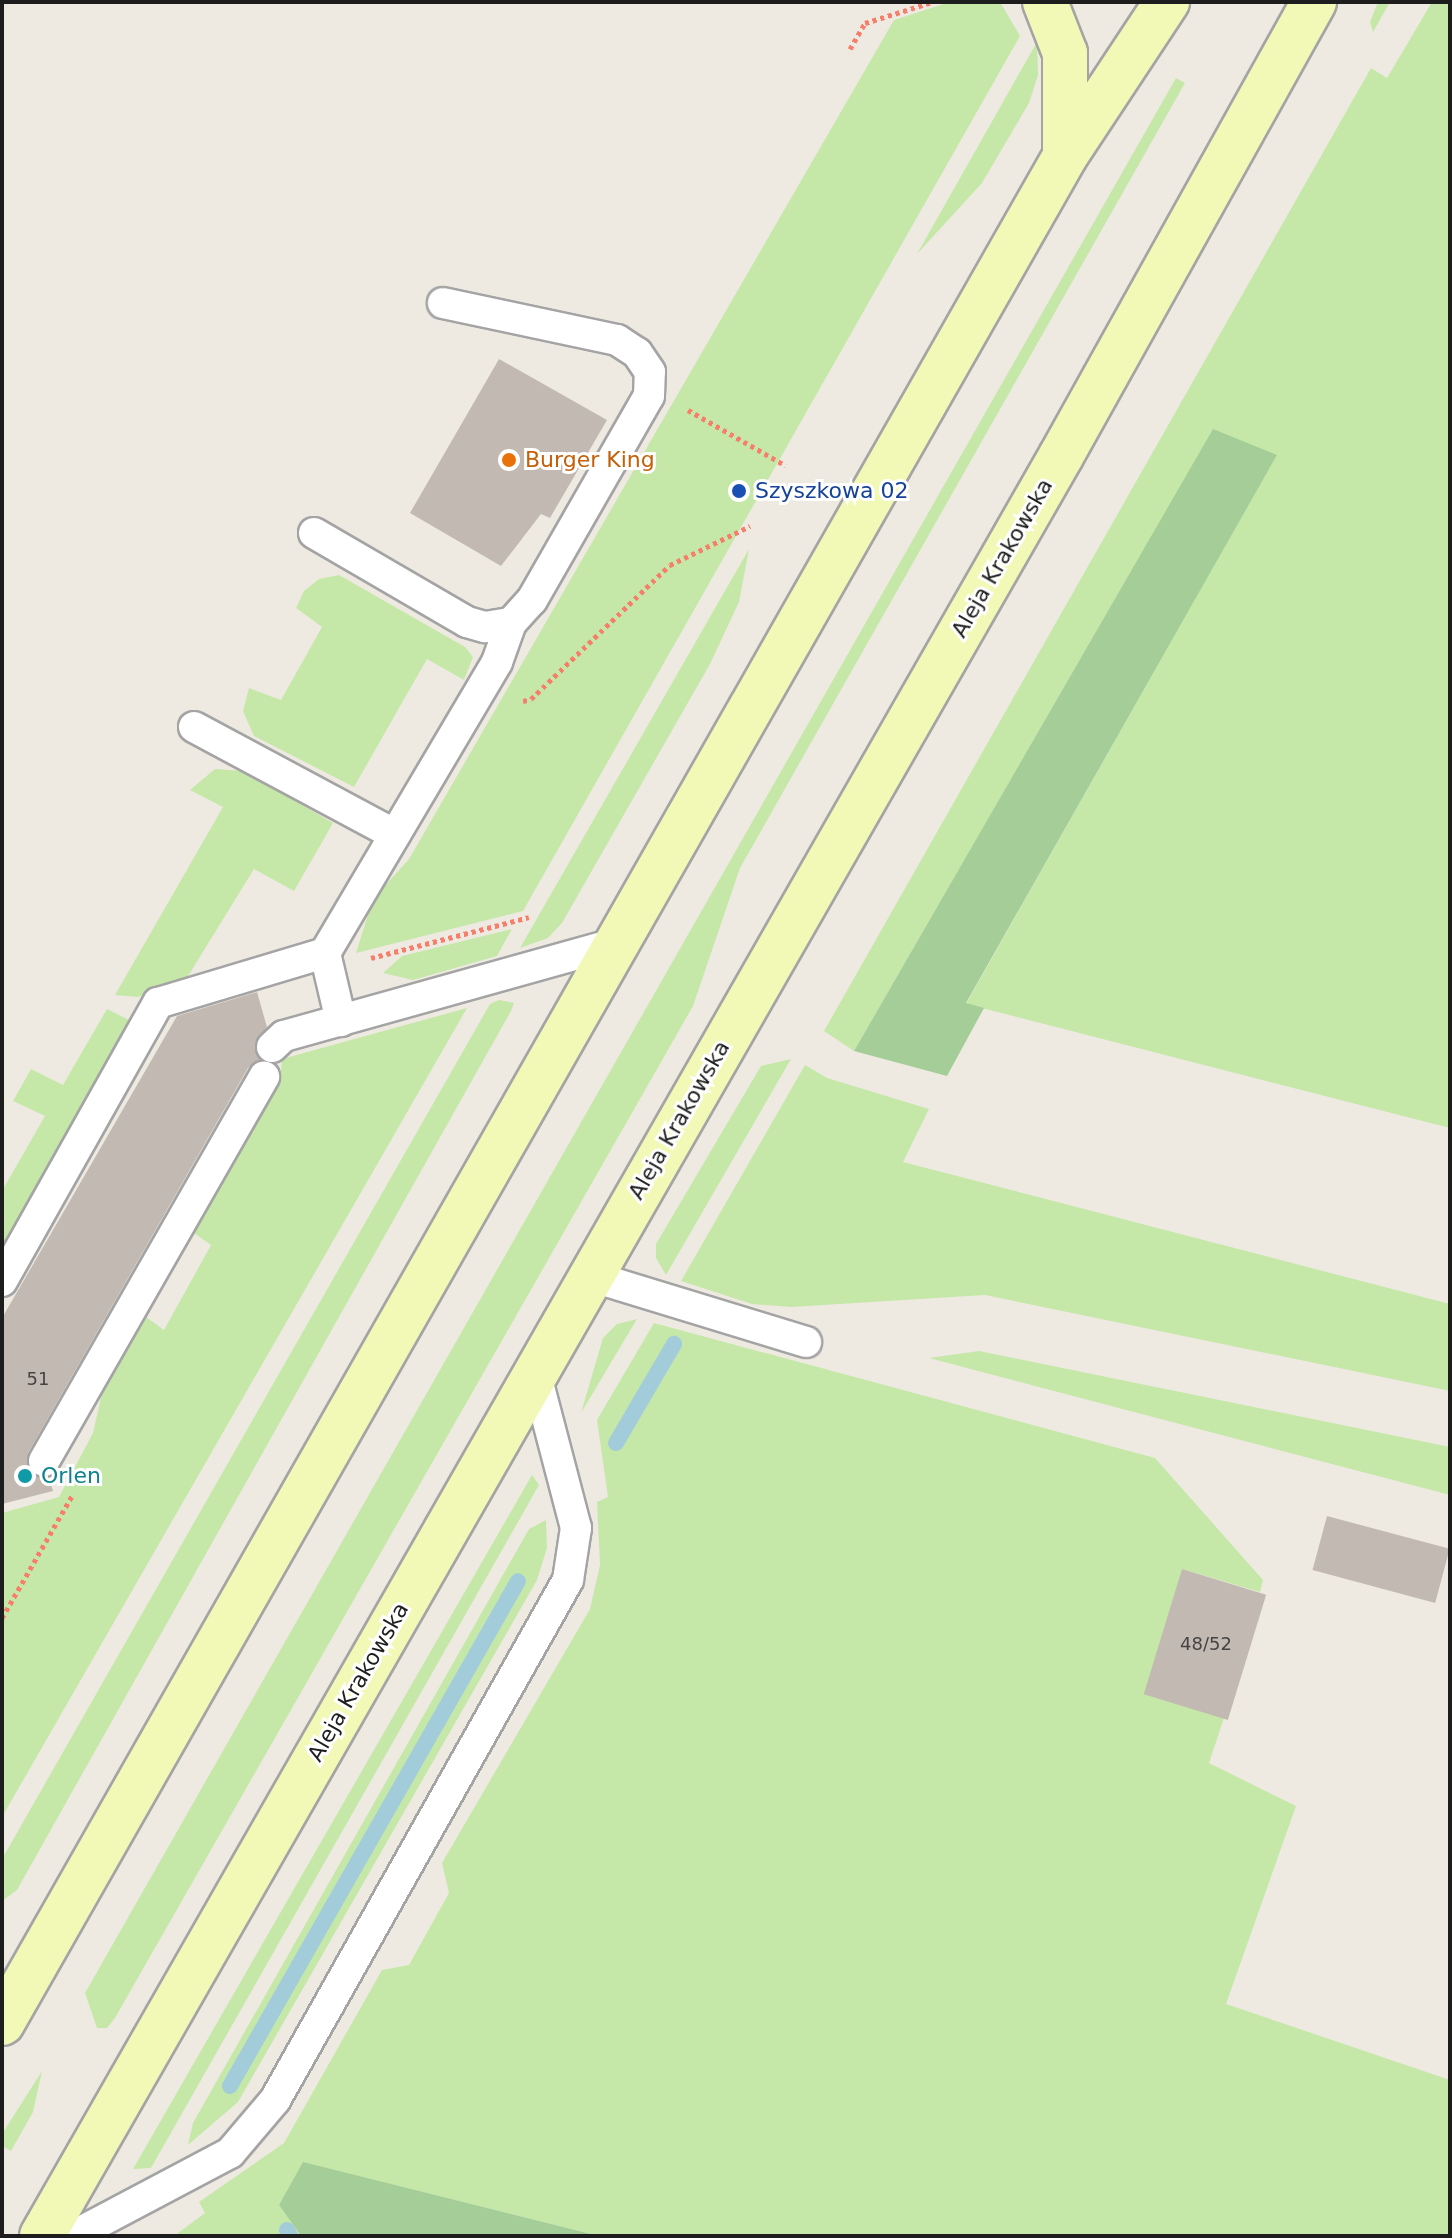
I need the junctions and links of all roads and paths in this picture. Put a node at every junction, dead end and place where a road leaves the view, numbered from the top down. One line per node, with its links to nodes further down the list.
1 (932, 2): 5 (path)
2 (1045, 2): 6 (main road)
3 (1167, 2): 6 (main road)
4 (1314, 2): 23 (main road, Aleja Krakowska)
5 (850, 49)
6 (1065, 156): 17 (main road)
7 (443, 303): 8 (lane)
8 (649, 396): 9 (path); 12 (lane)
9 (785, 465)
10 (750, 526): 13 (path)
11 (314, 533): 12 (lane)
12 (511, 623): 13 (lane)
13 (475, 700): 15 (lane)
14 (194, 727): 15 (lane)
15 (395, 835): 18 (lane)
16 (529, 917): 18 (path)
17 (614, 944): 19 (lane); 27 (main road)
18 (327, 961): 19 (lane); 22 (lane)
19 (341, 1021): 20 (lane)
20 (272, 1047)
21 (264, 1077): 26 (lane)
22 (19, 1264)
23 (590, 1276): 24 (lane); 25 (main road, Aleja Krakowska)
24 (806, 1342)
25 (535, 1372): 29 (main road, Aleja Krakowska); 30 (lane)
26 (44, 1461)
27 (14, 1975): 28 (main road)
28 (2, 2023)
29 (42, 2236)
30 (73, 2236)

